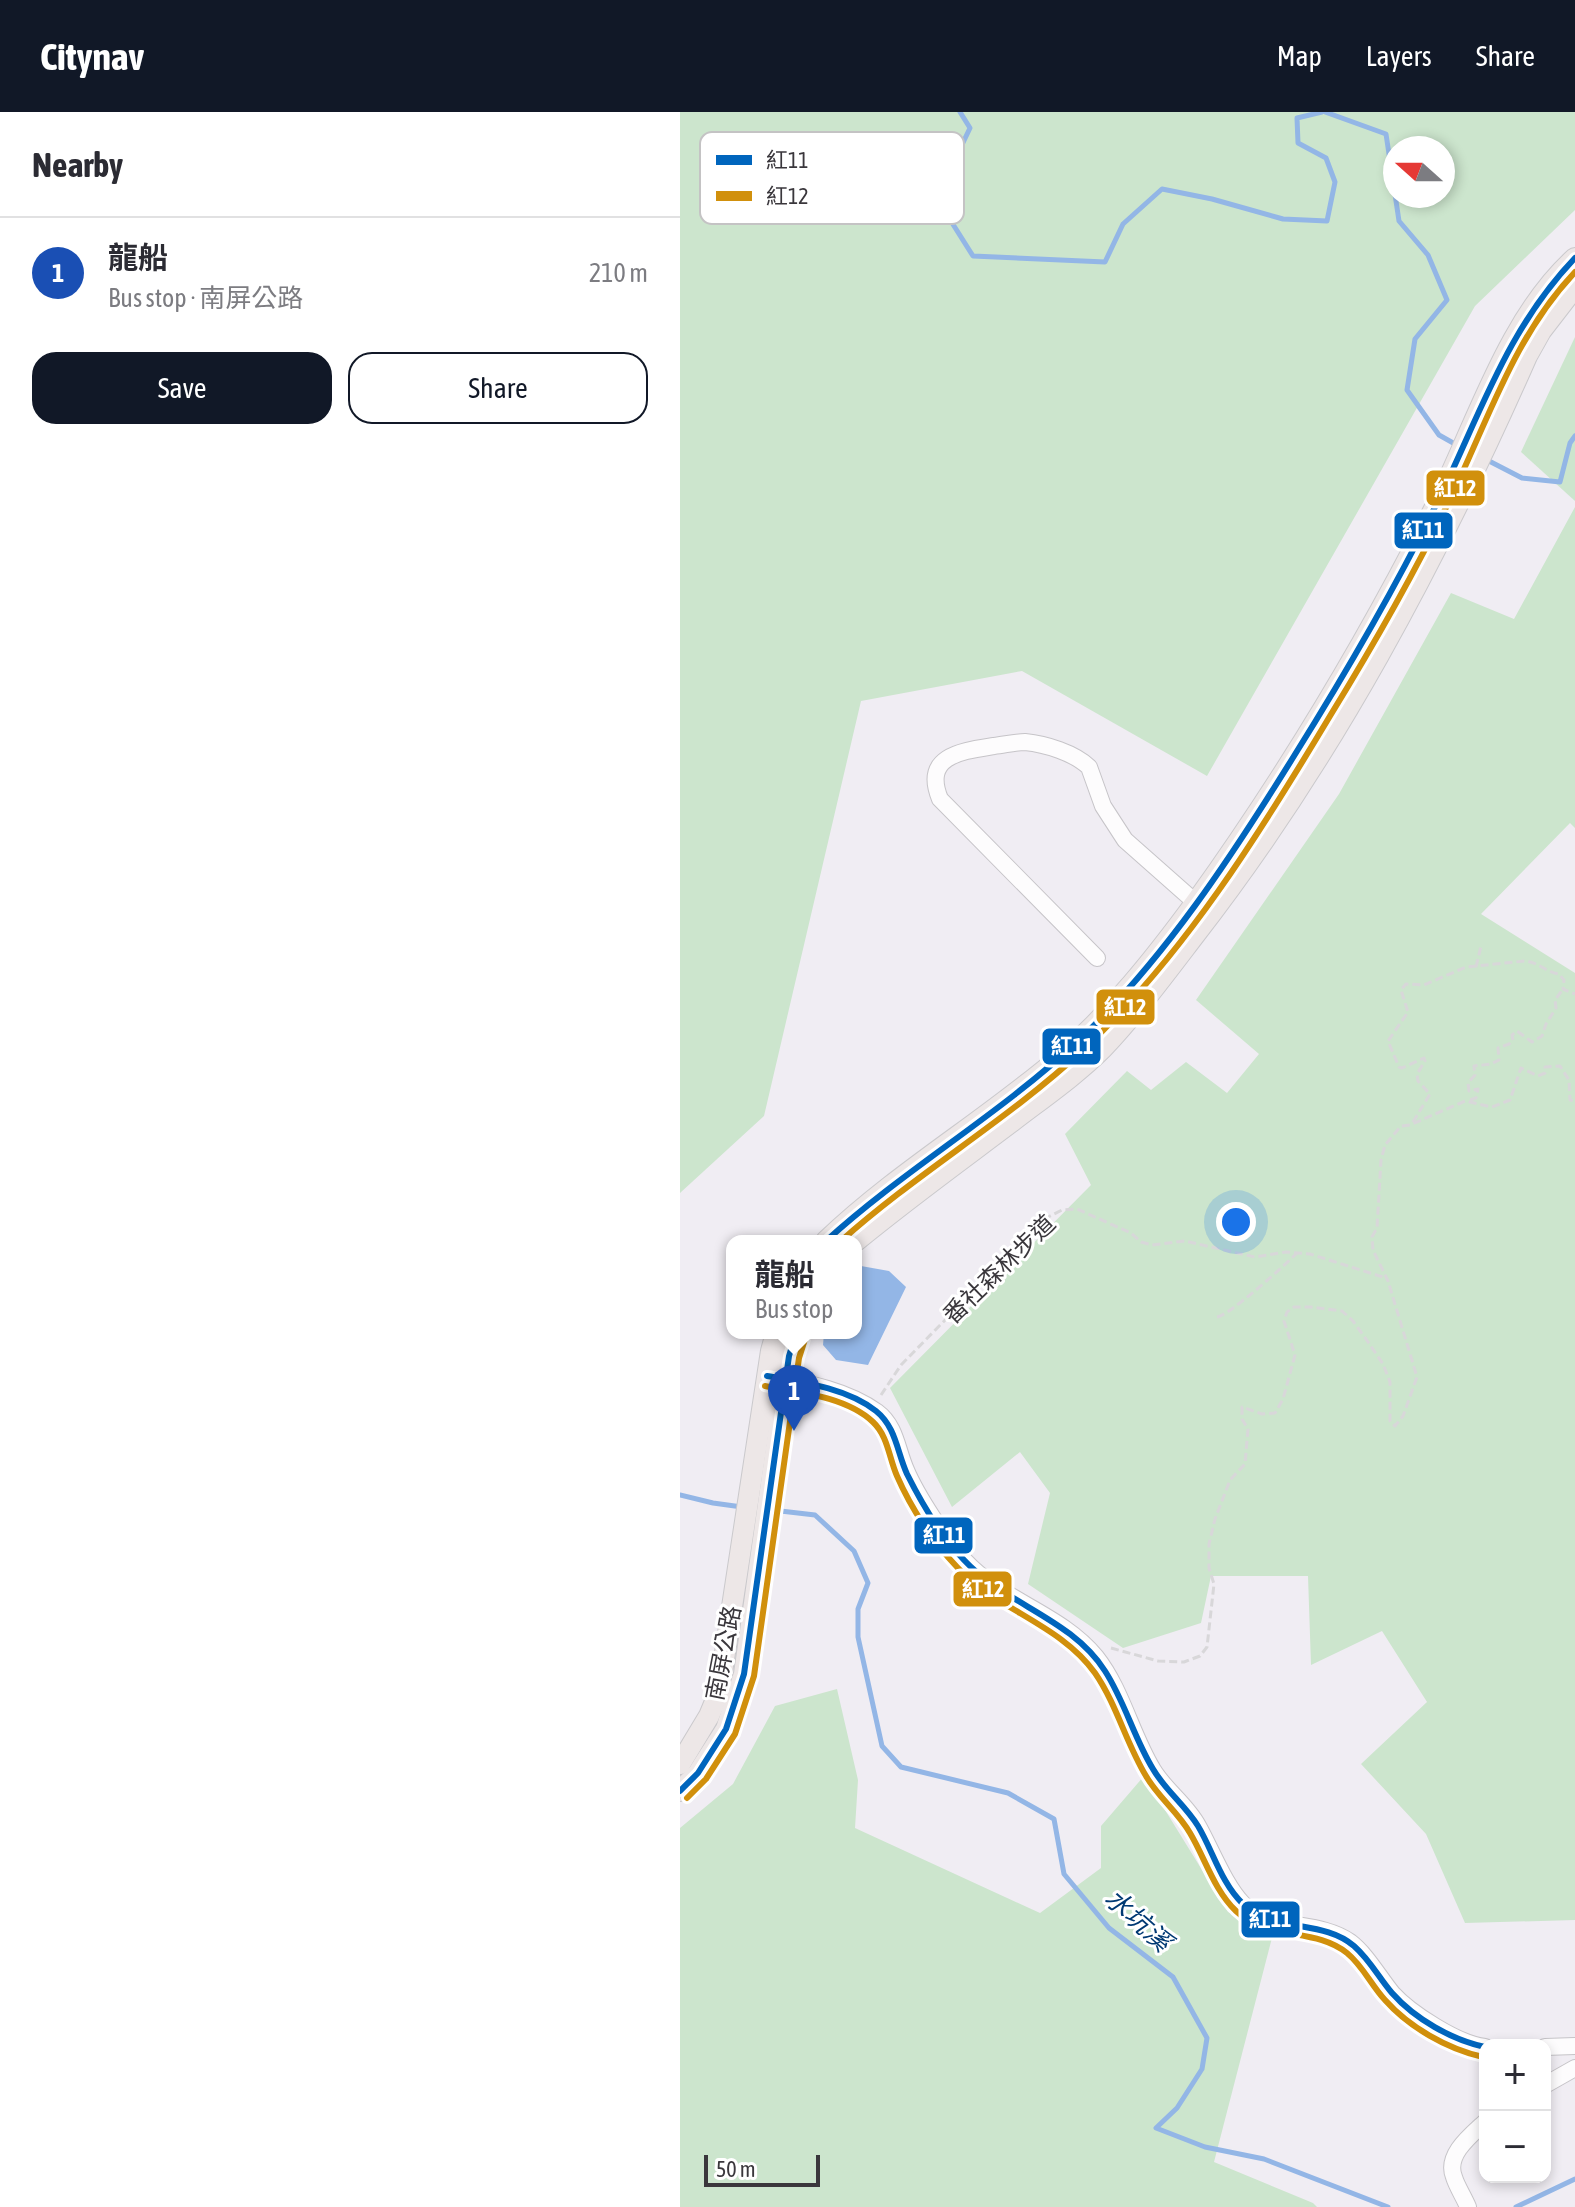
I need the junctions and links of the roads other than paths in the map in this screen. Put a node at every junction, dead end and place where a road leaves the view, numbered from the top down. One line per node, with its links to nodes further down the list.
1 (1575, 258): 3 (main road)
2 (1575, 287): 3 (main road)
3 (1203, 909): 4 (street); 5 (main road); 6 (main road)
4 (1097, 958)
5 (833, 1235)
6 (862, 1236)
7 (776, 1339): 9 (main road)
8 (794, 1339): 9 (main road)
9 (777, 1378): 10 (main road); 15 (street)
10 (761, 1482): 11 (main road, 南屏公路); 12 (main road, 南屏公路)
11 (730, 1626): 12 (street); 13 (main road, 南屏公路)
12 (751, 1630): 14 (main road, 南屏公路)
13 (680, 1764)
14 (680, 1791)
15 (1479, 2045)
16 (1575, 2046): 17 (street)
17 (1551, 2047)
18 (1575, 2068): 19 (street)
19 (1551, 2082)
20 (1479, 2128): 21 (street)
21 (1468, 2207)

